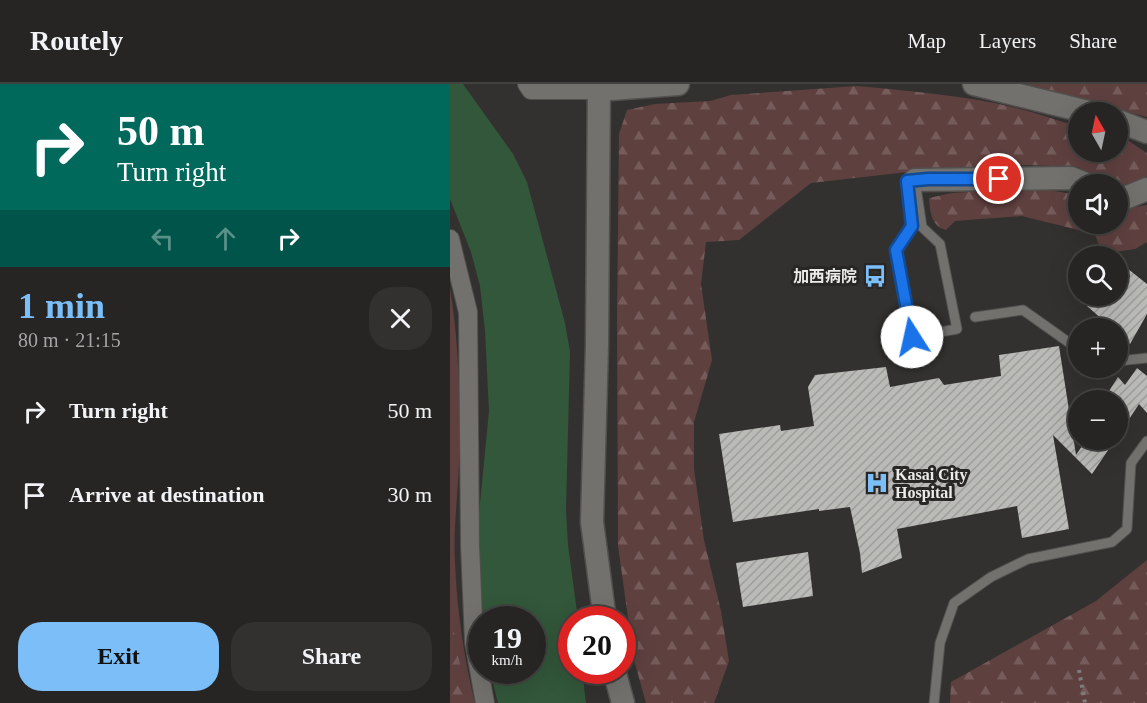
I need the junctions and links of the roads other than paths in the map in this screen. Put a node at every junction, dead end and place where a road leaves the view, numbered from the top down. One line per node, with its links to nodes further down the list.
1 (527, 84): 4 (street)
2 (678, 84): 4 (street)
3 (974, 84): 5 (street)
4 (599, 87): 18 (street)
5 (1068, 107)
6 (1128, 125): 7 (street)
7 (1147, 132)
8 (1068, 178): 9 (street)
9 (915, 180): 9 (lane)
10 (1147, 189): 11 (street)
11 (1128, 197)
12 (450, 239): 20 (street)
13 (975, 317): 14 (lane)
14 (1068, 342)
15 (1147, 358): 16 (lane)
16 (1128, 360)
17 (1147, 441): 22 (lane)
18 (603, 606)
19 (618, 684): 21 (street)
20 (485, 703)
21 (623, 703)
22 (934, 703)

